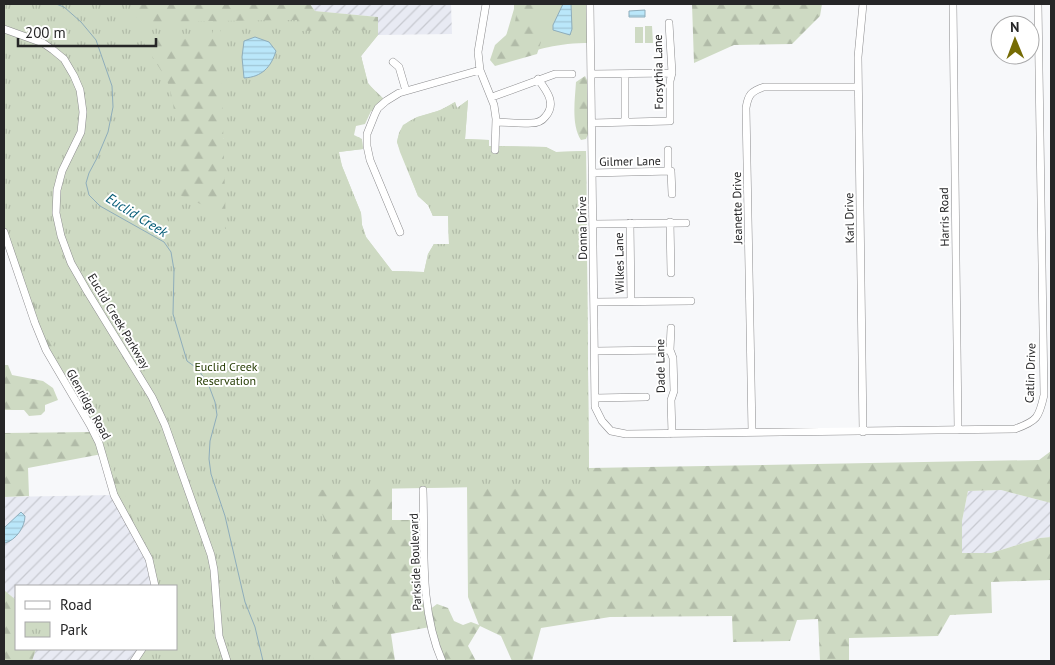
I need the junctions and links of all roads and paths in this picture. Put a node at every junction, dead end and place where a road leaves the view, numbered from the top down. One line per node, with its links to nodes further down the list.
1 (486, 4): 9 (street)
2 (590, 4): 12 (street, Donna Drive)
3 (864, 4): 15 (street, Karl Drive)
4 (953, 4): 41 (street, Harris Road)
5 (1038, 4): 41 (street, Catlin Drive)
6 (669, 23): 10 (street, Forsythia Lane)
7 (4, 29): 50 (street, Euclid Creek Parkway)
8 (393, 62): 16 (street)
9 (480, 70): 16 (street); 17 (street)
10 (672, 73): 13 (street); 19 (street, Forsythia Lane)
11 (572, 74): 14 (street)
12 (591, 74): 13 (street); 20 (street, Donna Drive)
13 (625, 74): 19 (street)
14 (538, 79): 17 (street); 18 (street)
15 (858, 86): 42 (street, Jeanette Drive); 43 (street, Karl Drive)
16 (406, 91): 31 (street)
17 (492, 97): 18 (street)
18 (496, 122): 21 (street)
19 (625, 122): 20 (street)
20 (592, 123): 24 (street, Donna Drive)
21 (495, 150)
22 (668, 150): 23 (street)
23 (668, 171): 24 (street, Gilmer Lane); 25 (street)
24 (592, 173): 29 (street, Donna Drive)
25 (672, 194)
26 (670, 222): 27 (street); 28 (street); 32 (street)
27 (630, 223): 29 (street); 35 (street, Wilkes Lane)
28 (686, 223)
29 (593, 224): 34 (street, Donna Drive)
30 (4, 232): 47 (street, Glenridge Road)
31 (400, 232)
32 (671, 273)
33 (691, 301): 35 (street)
34 (594, 302): 35 (street); 38 (street, Donna Drive)
35 (631, 302)
36 (670, 328): 37 (street, Dade Lane)
37 (670, 350): 38 (street); 45 (street, Dade Lane)
38 (594, 351): 40 (street, Donna Drive)
39 (646, 397): 40 (street)
40 (595, 398): 44 (street, Donna Drive)
41 (958, 430): 43 (street, Catlin Drive)
42 (752, 432): 43 (street, Catlin Drive); 45 (street, Catlin Drive)
43 (863, 432)
44 (626, 434): 45 (street, Catlin Drive)
45 (672, 434)
46 (423, 490): 51 (street, Parkside Boulevard)
47 (155, 585)
48 (141, 650): 49 (street)
49 (134, 661)
50 (227, 661)
51 (442, 661)

